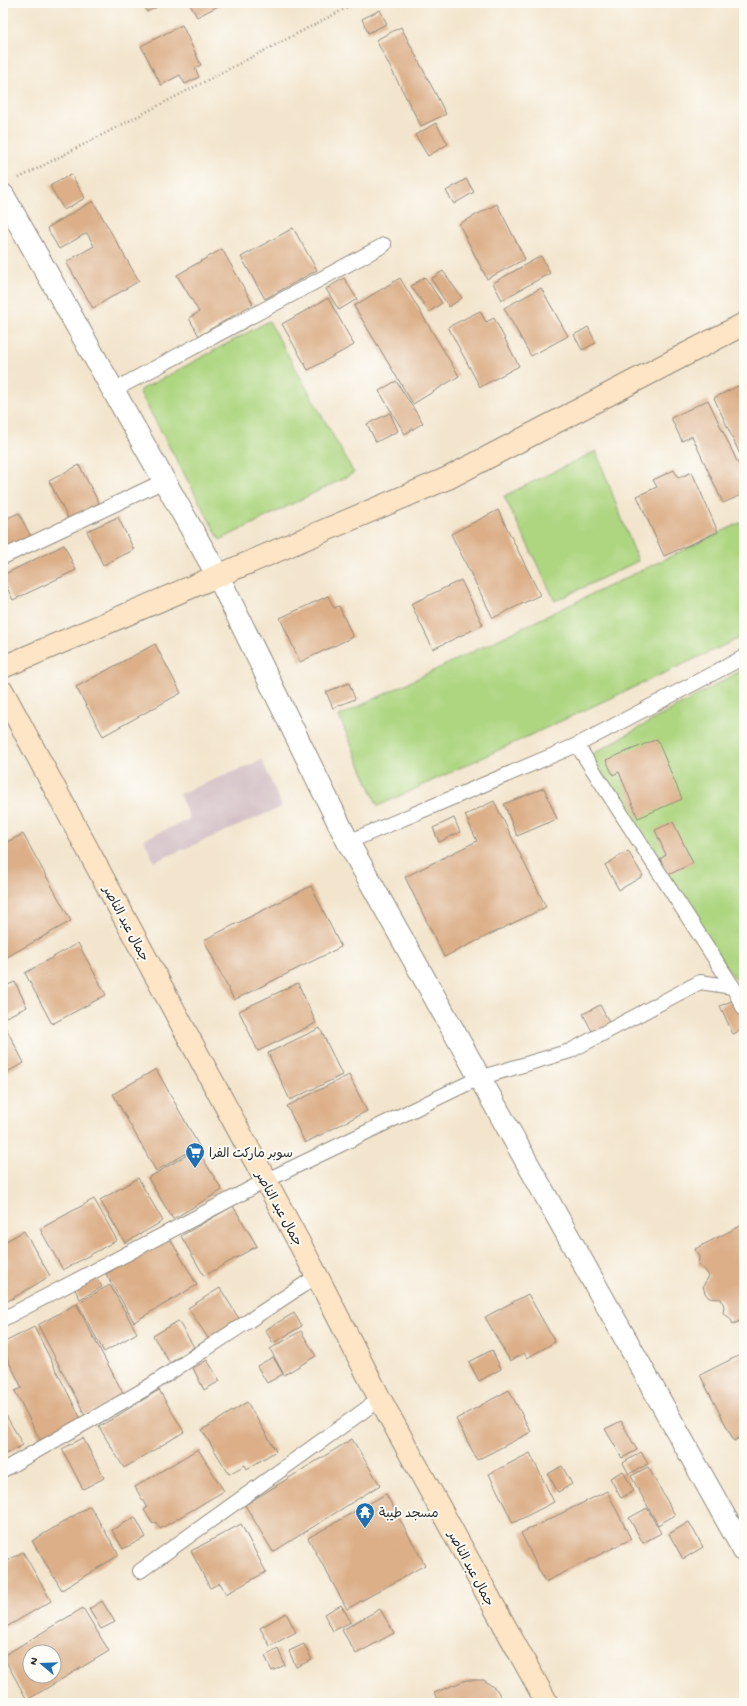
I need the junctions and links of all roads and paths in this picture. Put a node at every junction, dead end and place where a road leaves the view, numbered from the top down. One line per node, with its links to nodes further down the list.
1 (356, 3): 2 (path)
2 (17, 179)
3 (3, 195): 6 (street)
4 (384, 245): 6 (lane)
5 (744, 324): 9 (main road)
6 (114, 390): 7 (street)
7 (164, 481): 8 (lane); 9 (street)
8 (3, 557)
9 (218, 576): 11 (main road); 14 (street)
10 (744, 657): 13 (lane)
11 (3, 667)
12 (3, 692): 18 (main road, جمال عبد الناصر)
13 (577, 745): 14 (lane); 15 (lane)
14 (348, 842): 17 (street)
15 (733, 987): 16 (lane); 17 (lane)
16 (744, 1009)
17 (479, 1078): 18 (lane); 23 (street)
18 (265, 1180): 19 (main road, جمال عبد الناصر); 20 (lane)
19 (317, 1276): 21 (main road, جمال عبد الناصر); 22 (lane)
20 (3, 1319)
21 (380, 1399): 24 (lane); 25 (main road, جمال عبد الناصر)
22 (3, 1470)
23 (744, 1551)
24 (140, 1571)
25 (546, 1703)

